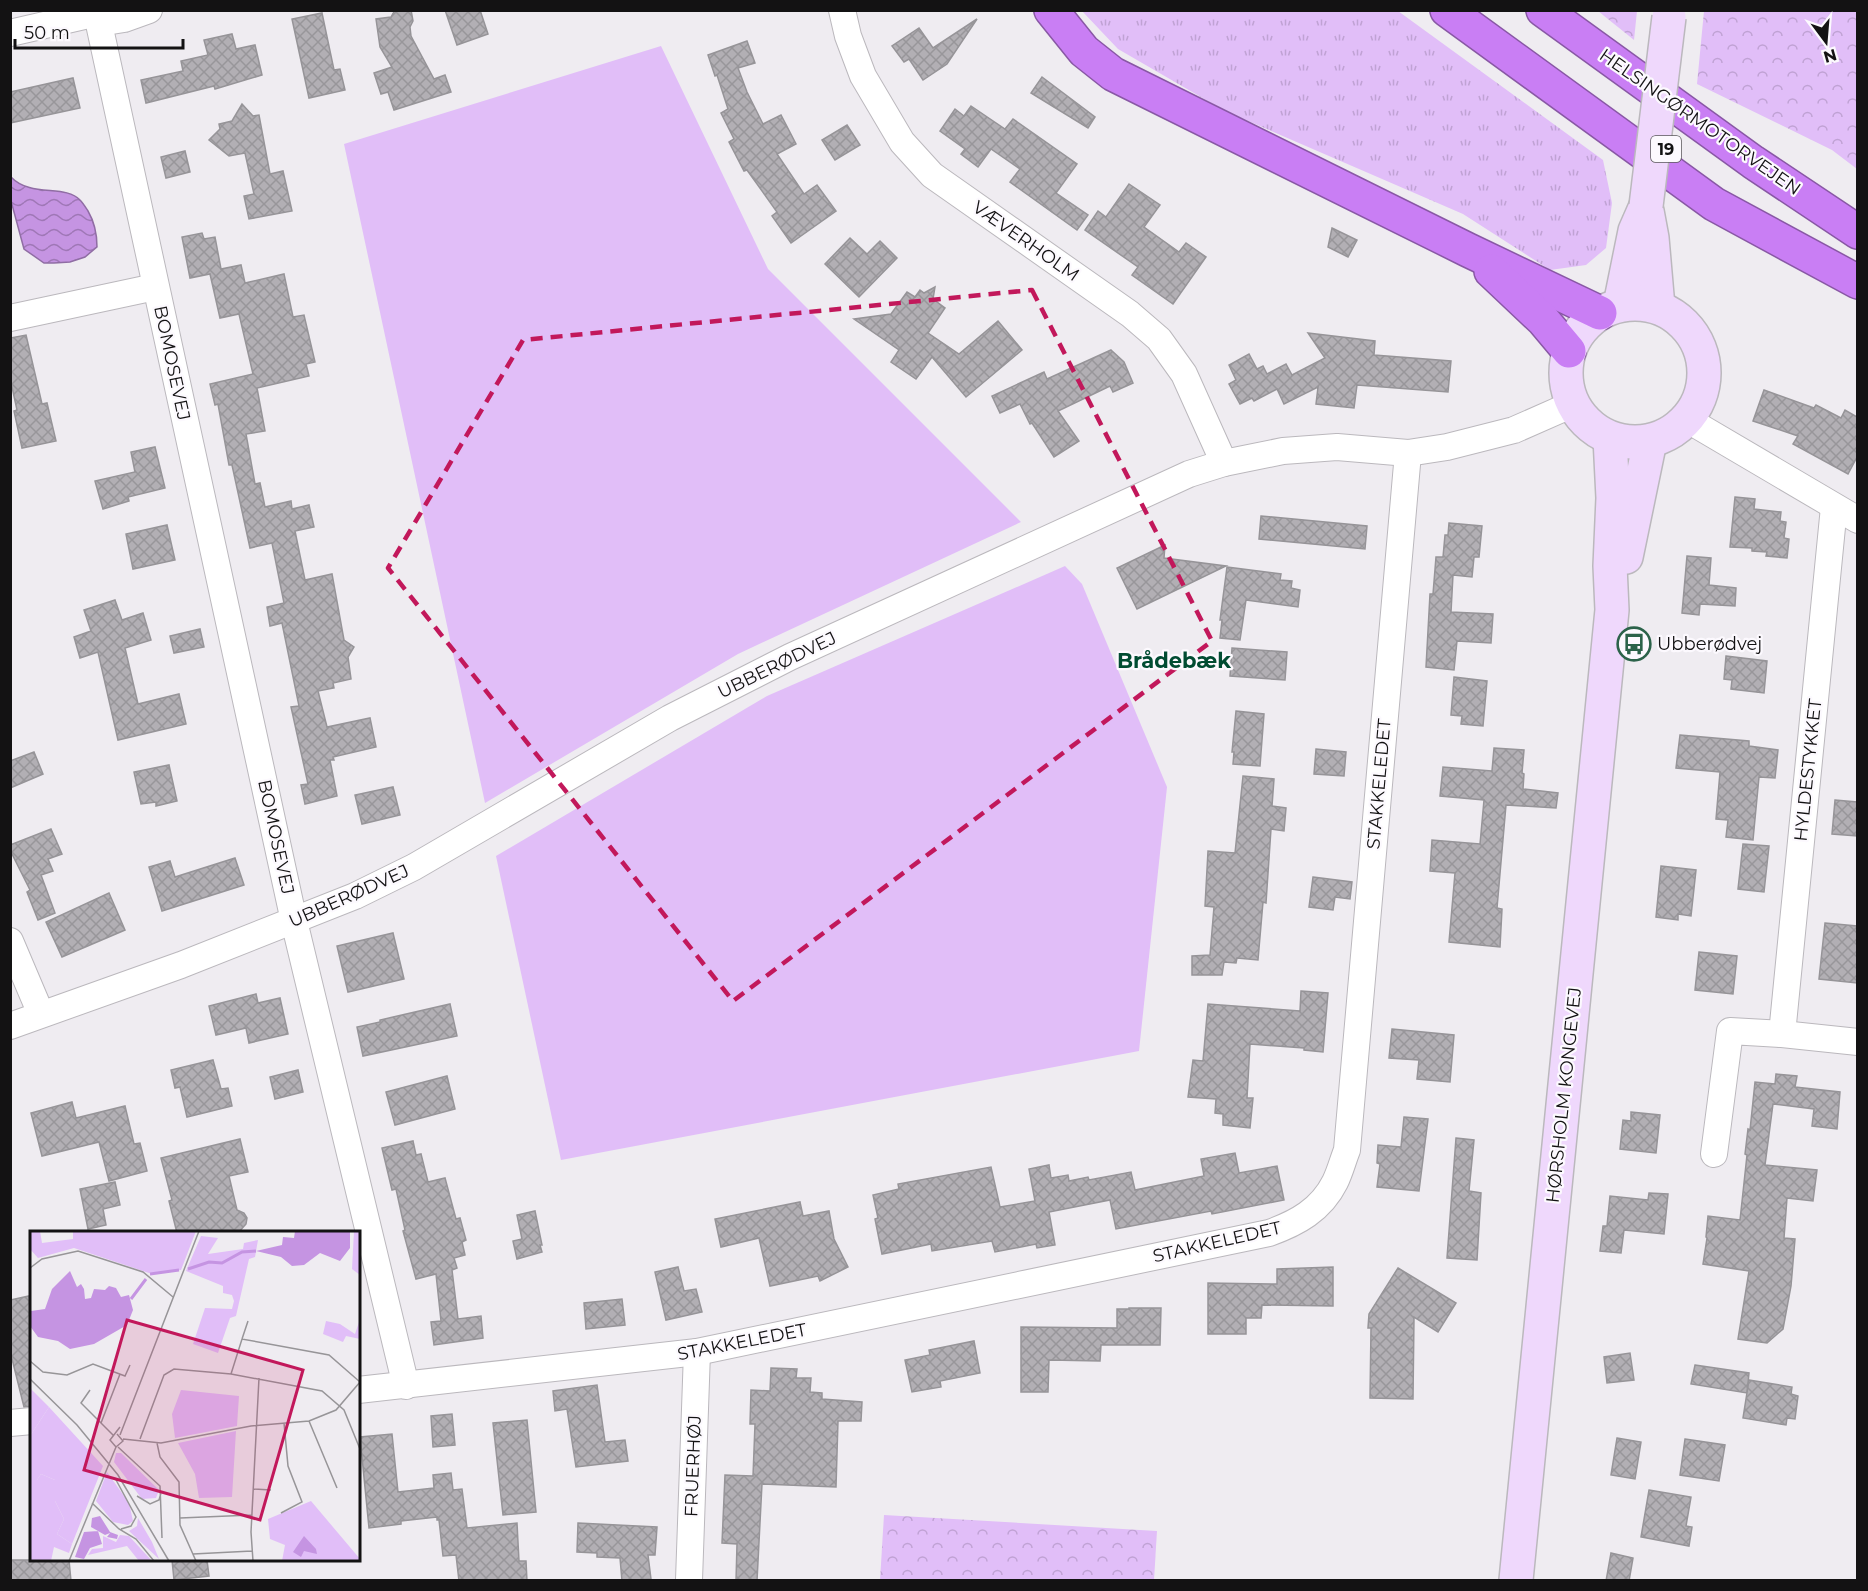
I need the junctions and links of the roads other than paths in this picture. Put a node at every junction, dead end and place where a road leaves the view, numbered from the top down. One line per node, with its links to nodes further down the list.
1 (149, 10): 7 (street)
2 (842, 10): 24 (street, VÆVERHOLM)
3 (1447, 10): 13 (highway)
4 (1480, 10): 13 (highway, 19)
5 (1546, 12): 11 (highway, HELSINGØRMOTORVEJEN / 19)
6 (1670, 14): 10 (main road, bridge)
7 (97, 16): 9 (street); 14 (street, BOMOSEVEJ)
8 (1058, 16): 12 (highway)
9 (10, 33)
10 (1646, 206): 15 (main road); 16 (main road)
11 (1857, 232)
12 (1468, 250): 16 (highway); 18 (highway)
13 (1857, 282)
14 (155, 287): 17 (street, BOMOSEVEJ); 28 (street, BOMOSEVEJ)
15 (1658, 307): 16 (main road); 20 (main road)
16 (1610, 309): 18 (main road)
17 (10, 318)
18 (1569, 351): 19 (main road)
19 (1573, 404): 21 (main road); 23 (street, UBBERØDVEJ)
20 (1688, 418): 22 (main road); 25 (street)
21 (1610, 438): 22 (main road); 27 (main road, HØRSHOLM KONGEVEJ)
22 (1650, 441): 27 (main road, HØRSHOLM KONGEVEJ)
23 (1408, 453): 24 (street, UBBERØDVEJ); 35 (street, STAKKELEDET)
24 (1224, 463): 28 (street, UBBERØDVEJ)
25 (1834, 507): 26 (street); 32 (street, HYLDESTYKKET)
26 (1857, 520)
27 (1612, 610): 41 (main road, HØRSHOLM KONGEVEJ)
28 (294, 921): 30 (street, UBBERØDVEJ); 36 (street, BOMOSEVEJ)
29 (10, 941): 30 (street)
30 (41, 1014): 31 (street, UBBERØDVEJ)
31 (10, 1026)
32 (1782, 1034): 33 (street); 34 (street)
33 (1857, 1042)
34 (1714, 1154)
35 (697, 1353): 36 (street, STAKKELEDET); 40 (street, FRUERHØJ)
36 (406, 1386): 37 (street, STAKKELEDET)
37 (360, 1390)
38 (30, 1421): 39 (street)
39 (10, 1423)
40 (689, 1581)
41 (1516, 1581)

